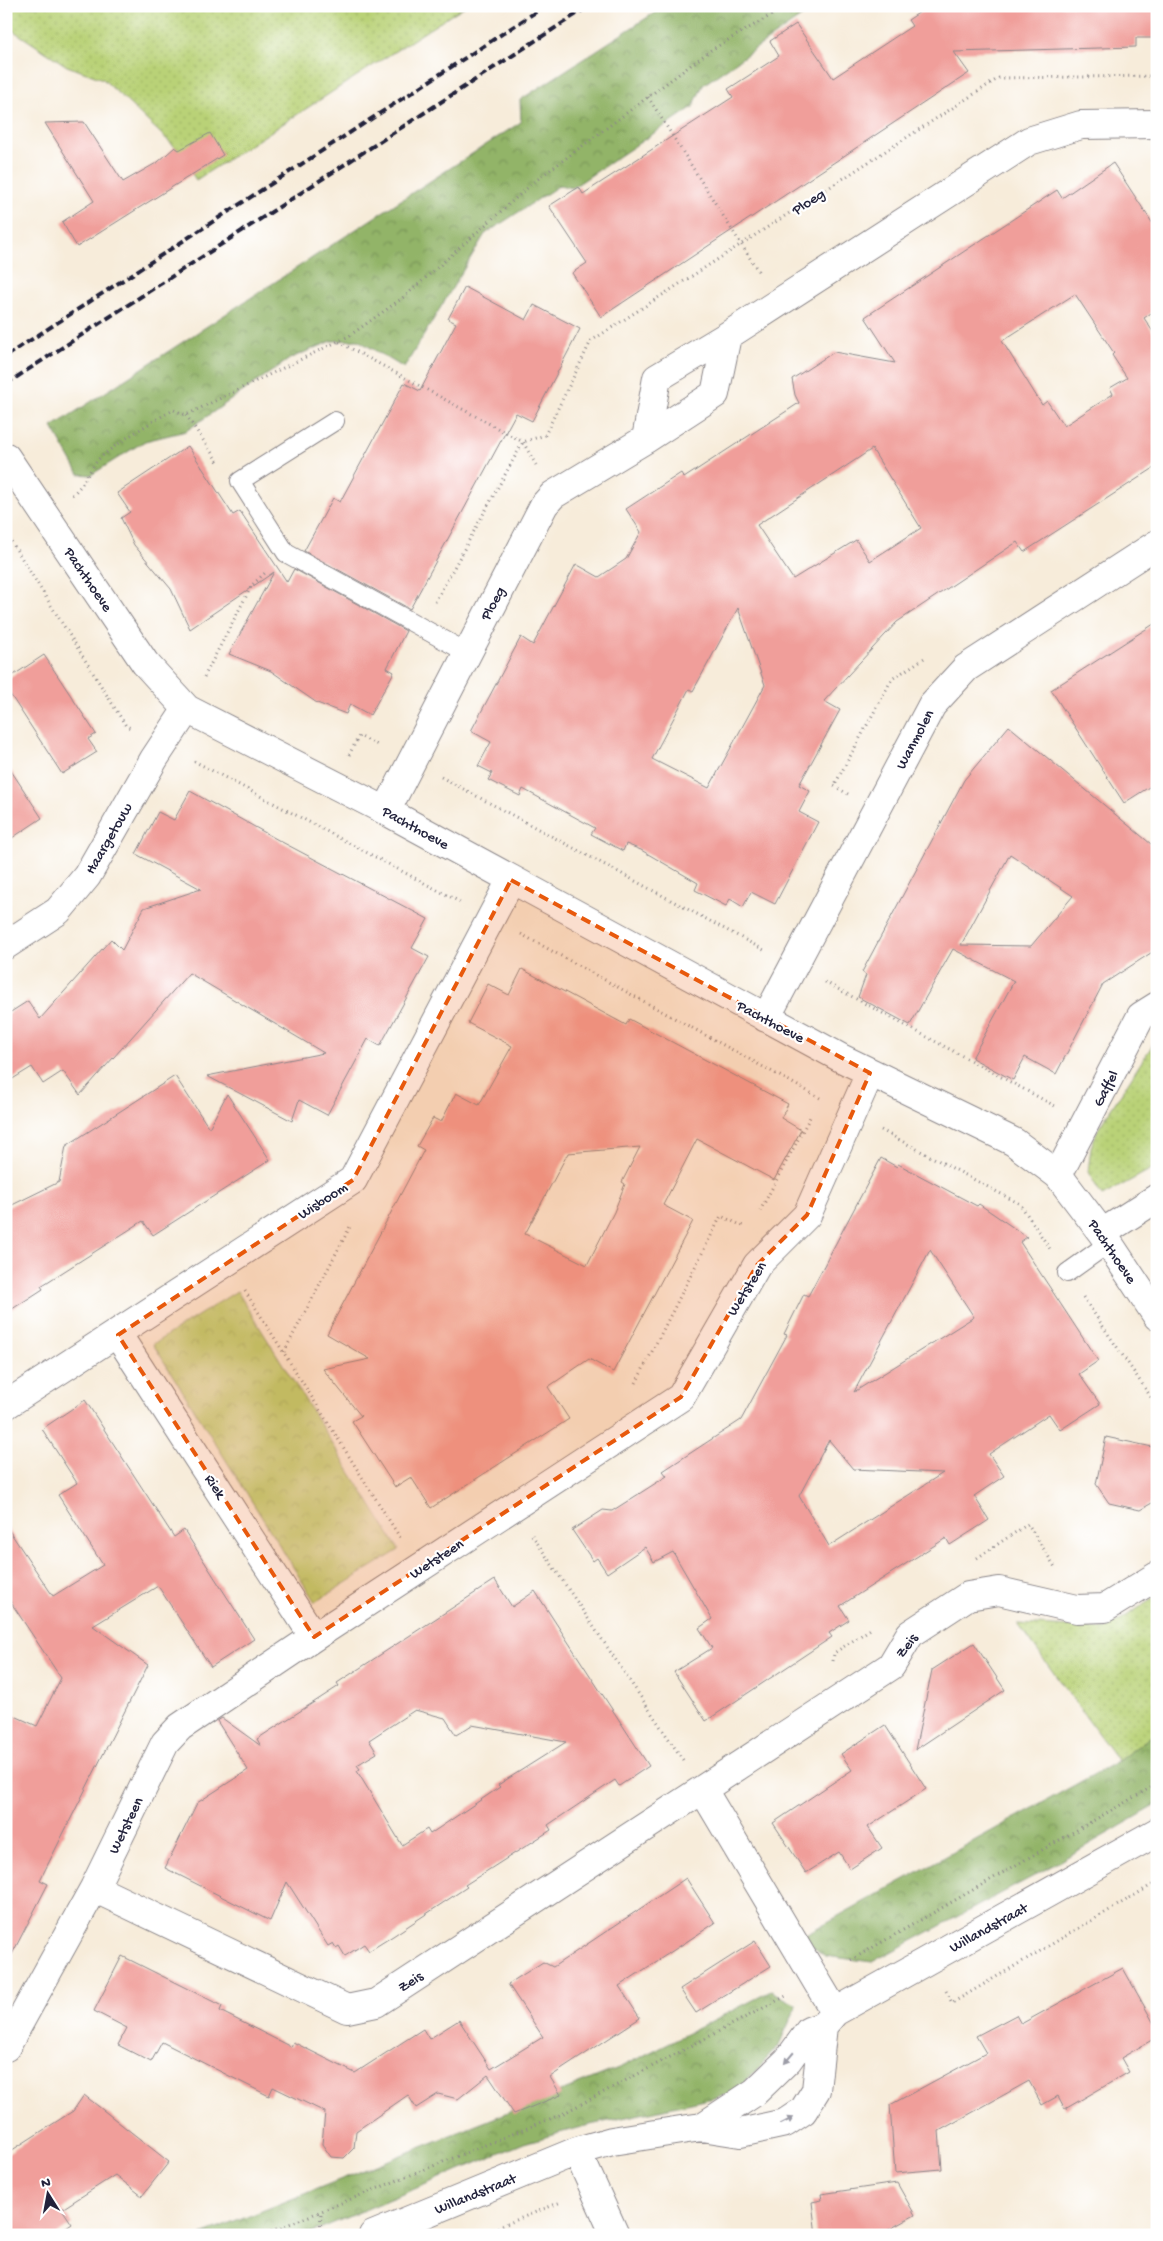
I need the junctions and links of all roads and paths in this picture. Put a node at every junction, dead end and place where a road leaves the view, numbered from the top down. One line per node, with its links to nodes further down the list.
1 (788, 6): 3 (path)
2 (1157, 76): 5 (path, Ploeg)
3 (648, 97): 5 (path); 8 (path)
4 (1157, 124): 6 (street)
5 (741, 244): 6 (path); 12 (path, Ploeg)
6 (778, 303): 7 (street)
7 (727, 336): 11 (street, Ploeg); 11 (street)
8 (338, 342): 9 (path); 12 (path)
9 (186, 415): 14 (path); 16 (path)
10 (335, 421): 14 (lane)
11 (646, 439): 15 (street, Ploeg)
12 (523, 442): 15 (path); 20 (path)
13 (6, 457): 16 (street, Pachthoeve)
14 (240, 481): 19 (lane)
15 (553, 496): 21 (street, Ploeg)
16 (47, 516): 17 (path); 22 (street, Pachthoeve)
17 (6, 533): 23 (path)
18 (1157, 544): 30 (street, Wanmolen)
19 (286, 554): 20 (lane); 22 (path)
20 (420, 628): 21 (lane)
21 (466, 652): 24 (street, Ploeg)
22 (187, 709): 23 (street, Haargetouw); 25 (street, Pachthoeve)
23 (163, 745): 28 (path); 29 (street, Haargetouw)
24 (411, 761): 25 (path); 26 (street, Ploeg); 30 (path)
25 (333, 784): 26 (street, Pachthoeve)
26 (386, 811): 27 (street, Pachthoeve)
27 (511, 880): 28 (street, Wisboom); 32 (street, Pachthoeve)
28 (491, 918): 35 (path); 41 (street, Wisboom)
29 (6, 945)
30 (793, 966): 32 (street, Wanmolen); 39 (path)
31 (1157, 1006): 39 (street, Gaffel)
32 (766, 1018): 33 (street, Pachthoeve)
33 (841, 1058): 34 (street, Pachthoeve); 35 (path)
34 (870, 1073): 38 (street, Wetsteen); 40 (street, Pachthoeve)
35 (820, 1098): 36 (path); 38 (path)
36 (816, 1106)
37 (811, 1115): 43 (path)
38 (852, 1115): 45 (street, Wetsteen); 47 (path)
39 (1087, 1124): 40 (street, Gaffel)
40 (1058, 1175): 44 (street, Pachthoeve)
41 (353, 1180): 46 (street, Wisboom); 50 (path)
42 (1157, 1198): 44 (street)
43 (760, 1212)
44 (1105, 1238): 47 (lane); 48 (street, Pachthoeve)
45 (780, 1243): 51 (path); 54 (street, Wetsteen)
46 (227, 1262): 49 (street, Wisboom); 50 (path)
47 (1067, 1273): 53 (path)
48 (1157, 1316)
49 (118, 1335): 52 (street, Wisboom); 57 (street, Riek)
50 (284, 1353): 55 (path)
51 (636, 1384)
52 (6, 1406)
53 (1157, 1406)
54 (513, 1506): 55 (street, Wetsteen); 59 (path)
55 (420, 1568): 57 (street, Wetsteen)
56 (1157, 1576): 59 (street, Zeis)
57 (314, 1637): 62 (street, Wetsteen)
58 (1157, 1784): 64 (path)
59 (703, 1790): 62 (street, Zeis); 64 (street)
60 (1157, 1832): 63 (street, Willandstraat)
61 (1157, 1882): 63 (path)
62 (94, 1888): 66 (street, Wetsteen)
63 (929, 1959): 65 (street, Willandstraat)
64 (816, 1980): 65 (street); 70 (path)
65 (829, 2019): 67 (street, Willandstraat, one-way to 67); 67 (street, Willandstraat, one-way to 65)
66 (6, 2048)
67 (702, 2127): 68 (street, Willandstraat)
68 (577, 2151): 69 (street); 73 (street, Willandstraat)
69 (594, 2188): 74 (path); 75 (street)
70 (320, 2211): 71 (path); 72 (path)
71 (262, 2235)
72 (320, 2235)
73 (373, 2235)
74 (478, 2235)
75 (615, 2235)

